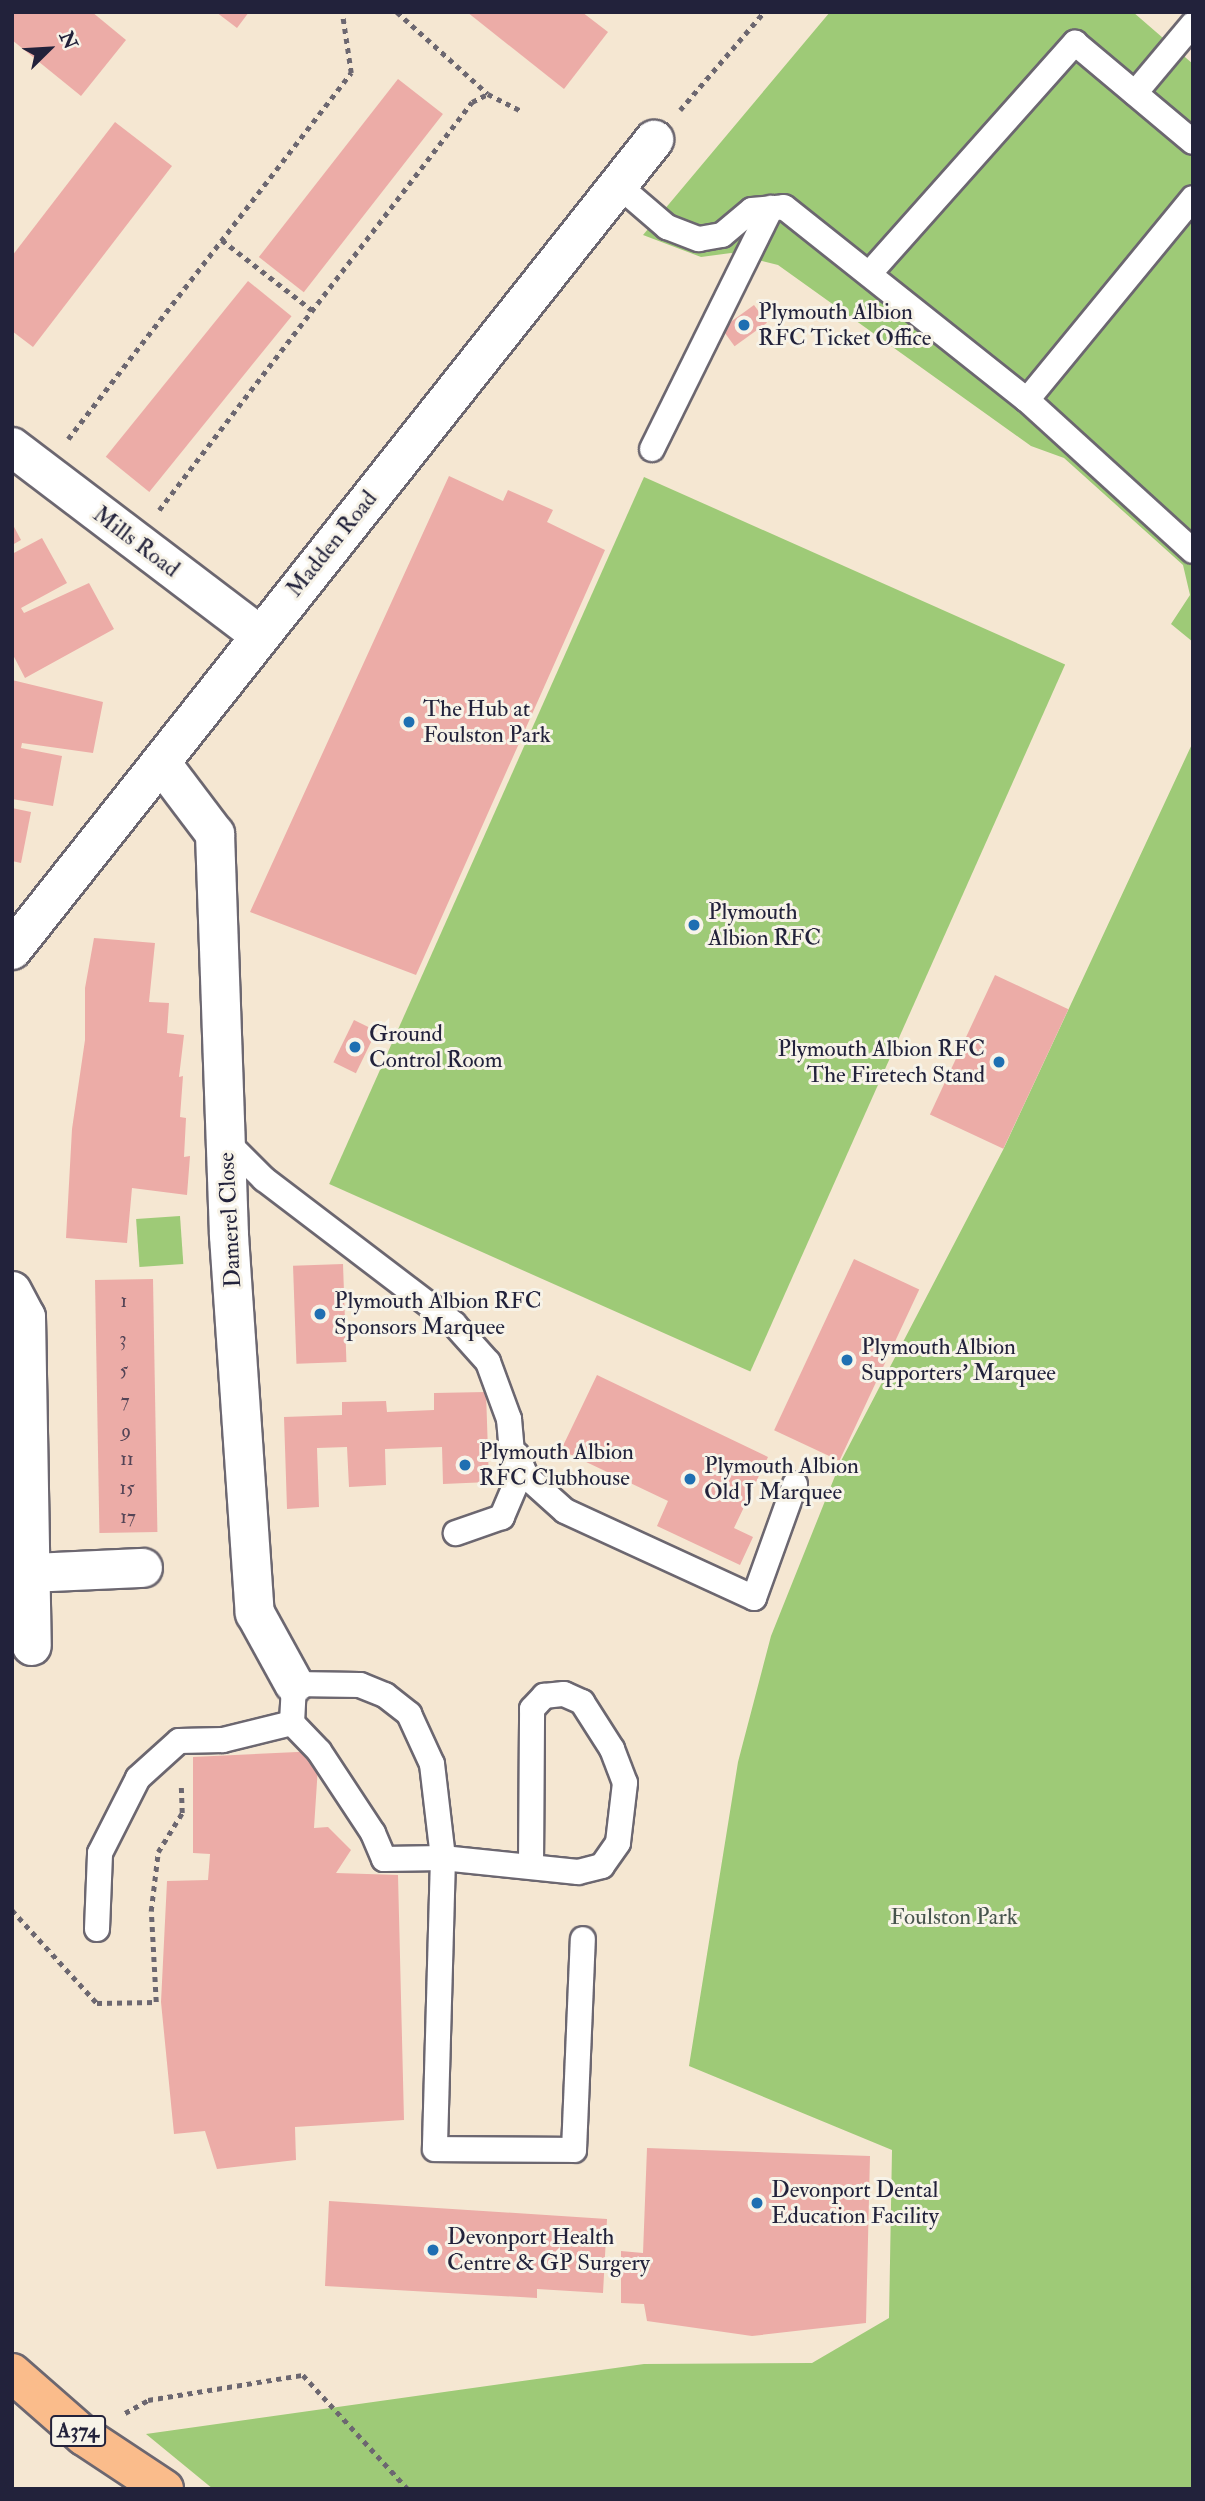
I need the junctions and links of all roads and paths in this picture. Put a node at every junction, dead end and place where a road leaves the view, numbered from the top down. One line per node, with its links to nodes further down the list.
1 (342, 12): 13 (path)
2 (397, 12): 6 (path)
3 (764, 12): 8 (path)
4 (1193, 24): 5 (lane)
5 (1135, 93): 9 (lane); 14 (lane)
6 (488, 94): 7 (path); 15 (path)
7 (521, 111)
8 (654, 140): 10 (street, Madden Road)
9 (1193, 142)
10 (618, 185): 12 (lane); 22 (street, Madden Road)
11 (1193, 198): 16 (lane)
12 (771, 208): 14 (lane); 18 (lane)
13 (222, 240): 15 (path); 19 (path)
14 (869, 274): 16 (lane)
15 (312, 310): 20 (path)
16 (1027, 400): 21 (lane)
17 (12, 447): 19 (street, Mills Road)
18 (652, 449)
19 (43, 472): 20 (street, Mills Road)
20 (135, 542): 22 (street, Mills Road)
21 (1193, 551)
22 (260, 635): 23 (street, Madden Road)
23 (162, 764): 24 (street, Madden Road); 25 (street, Damerel Close)
24 (12, 950)
25 (226, 1141): 27 (lane); 33 (street, Damerel Close)
26 (12, 1291): 31 (street)
27 (511, 1438): 28 (lane); 29 (lane)
28 (795, 1484)
29 (456, 1533)
30 (143, 1568): 31 (street)
31 (31, 1573): 32 (street)
32 (32, 1646)
33 (294, 1684): 34 (lane); 36 (lane)
34 (292, 1723): 35 (lane); 36 (lane)
35 (179, 1741): 38 (path); 39 (lane)
36 (443, 1858): 37 (lane); 40 (lane)
37 (531, 1865): 37 (lane)
38 (12, 1910)
39 (97, 1929)
40 (583, 1939)
41 (12, 2373): 42 (main road, A374)
42 (84, 2436): 43 (main road, A374); 44 (path)
43 (164, 2489)
44 (408, 2489)

